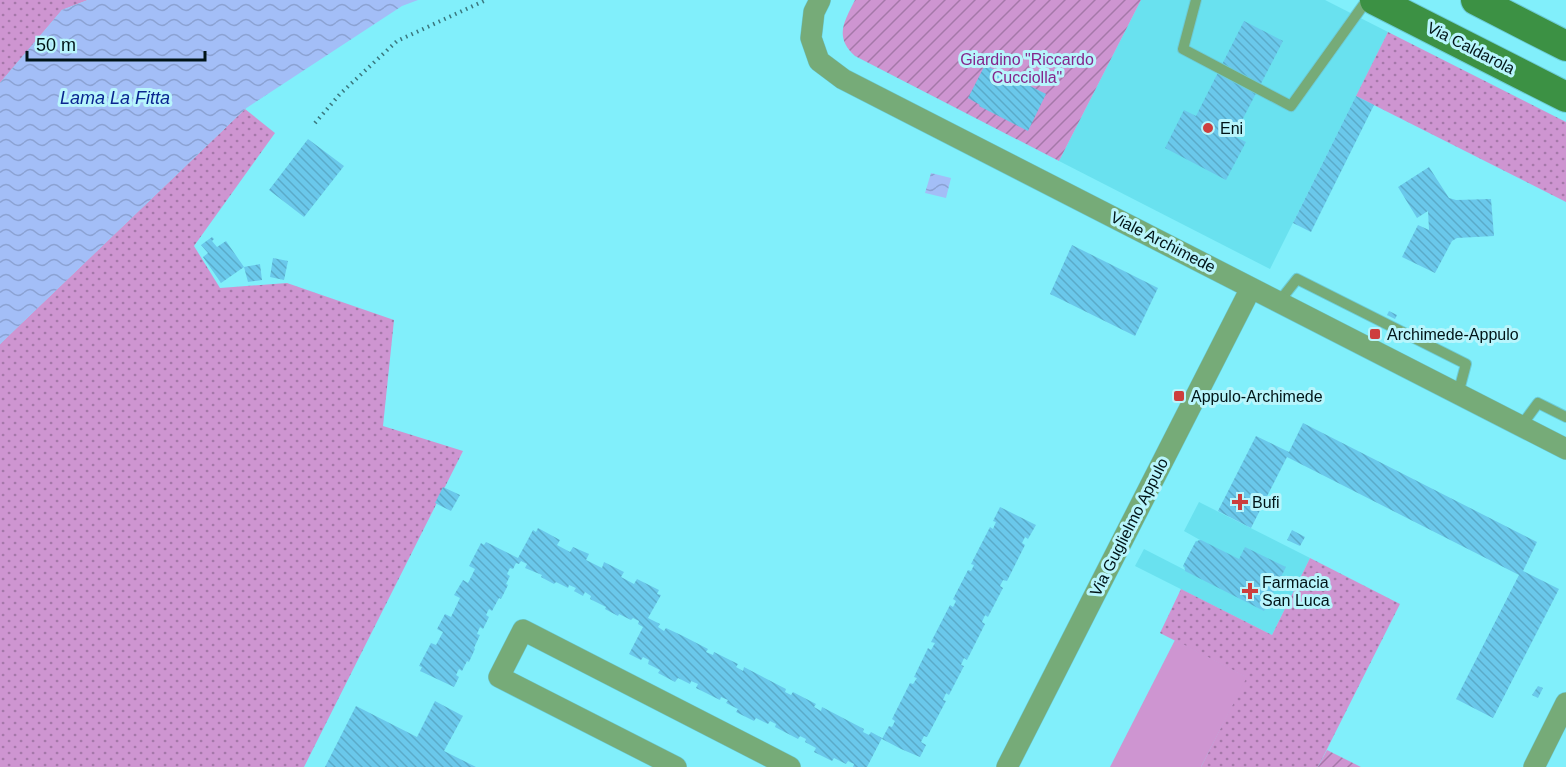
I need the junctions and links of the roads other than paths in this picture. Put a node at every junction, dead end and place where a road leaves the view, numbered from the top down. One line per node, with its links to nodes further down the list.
1 (820, 0): 8 (street, Viale Archimede)
2 (1196, 0): 3 (lane)
3 (1367, 0)
4 (1376, 0): 7 (street, Via Caldarola)
5 (1476, 0): 6 (street)
6 (1566, 46)
7 (1566, 97)
8 (1251, 288): 9 (street, Viale Archimede); 17 (street, Via Guglielmo Appulo)
9 (1278, 303): 10 (street, Viale Archimede); 10 (lane)
10 (1458, 394): 12 (street, Viale Archimede)
11 (1566, 417): 12 (lane)
12 (1521, 426): 13 (street, Viale Archimede)
13 (1566, 449)
14 (1566, 703): 18 (street)
15 (676, 767): 16 (street)
16 (790, 767)
17 (1008, 767)
18 (1534, 767)

